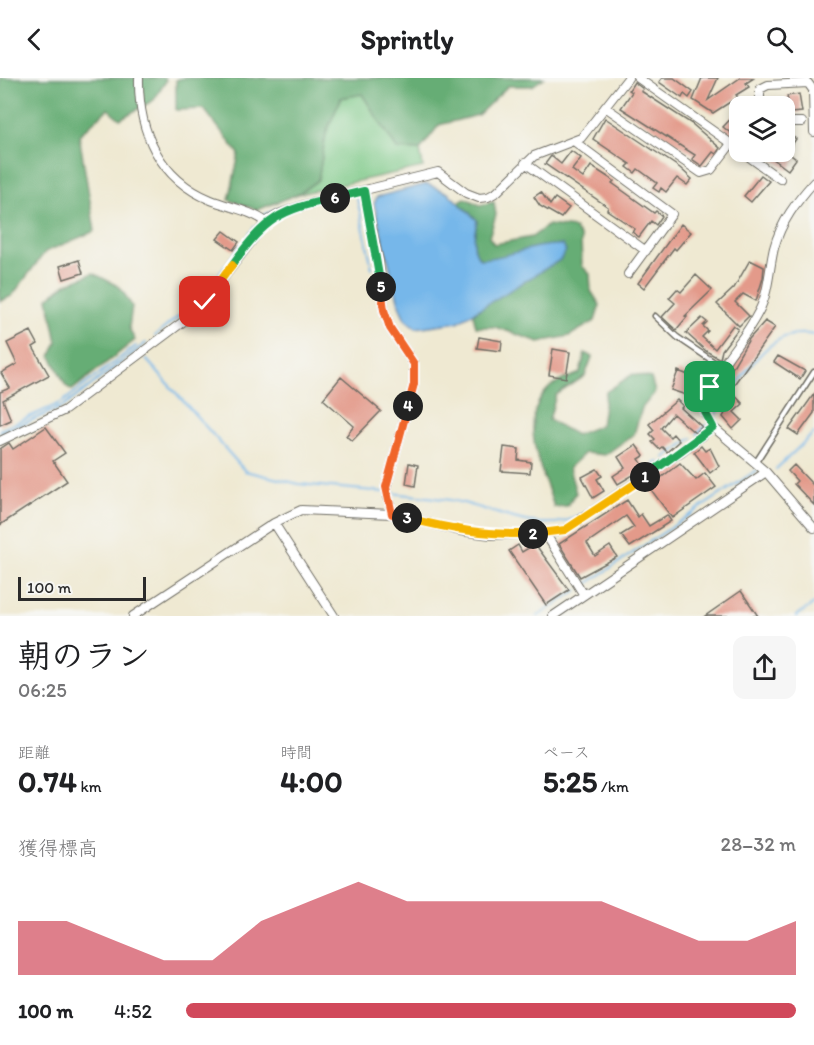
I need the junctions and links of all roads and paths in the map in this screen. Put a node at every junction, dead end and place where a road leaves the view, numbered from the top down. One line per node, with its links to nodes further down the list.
1 (139, 78): 17 (street)
2 (628, 78): 5 (street)
3 (638, 78): 10 (street)
4 (760, 96): 8 (street)
5 (605, 107): 9 (street); 11 (street)
6 (795, 122): 7 (street)
7 (802, 122)
8 (814, 132)
9 (576, 142): 13 (street); 18 (street)
10 (729, 142)
11 (729, 148)
12 (756, 162): 14 (street)
13 (525, 163): 16 (street); 18 (street)
14 (780, 179)
15 (814, 182): 21 (street)
16 (364, 191): 17 (street); 27 (street)
17 (266, 222): 24 (street)
18 (646, 251): 19 (street)
19 (628, 274)
20 (655, 316): 21 (lane)
21 (720, 366): 23 (street)
22 (814, 372): 25 (lane)
23 (713, 427): 25 (street); 30 (street)
24 (0, 441)
25 (756, 462): 26 (street)
26 (766, 472): 29 (street); 31 (street)
27 (392, 514): 28 (street); 30 (street)
28 (274, 523): 32 (street); 33 (street)
29 (814, 528)
30 (545, 533): 31 (street)
31 (584, 596): 34 (street)
32 (133, 616)
33 (334, 616)
34 (553, 616)

